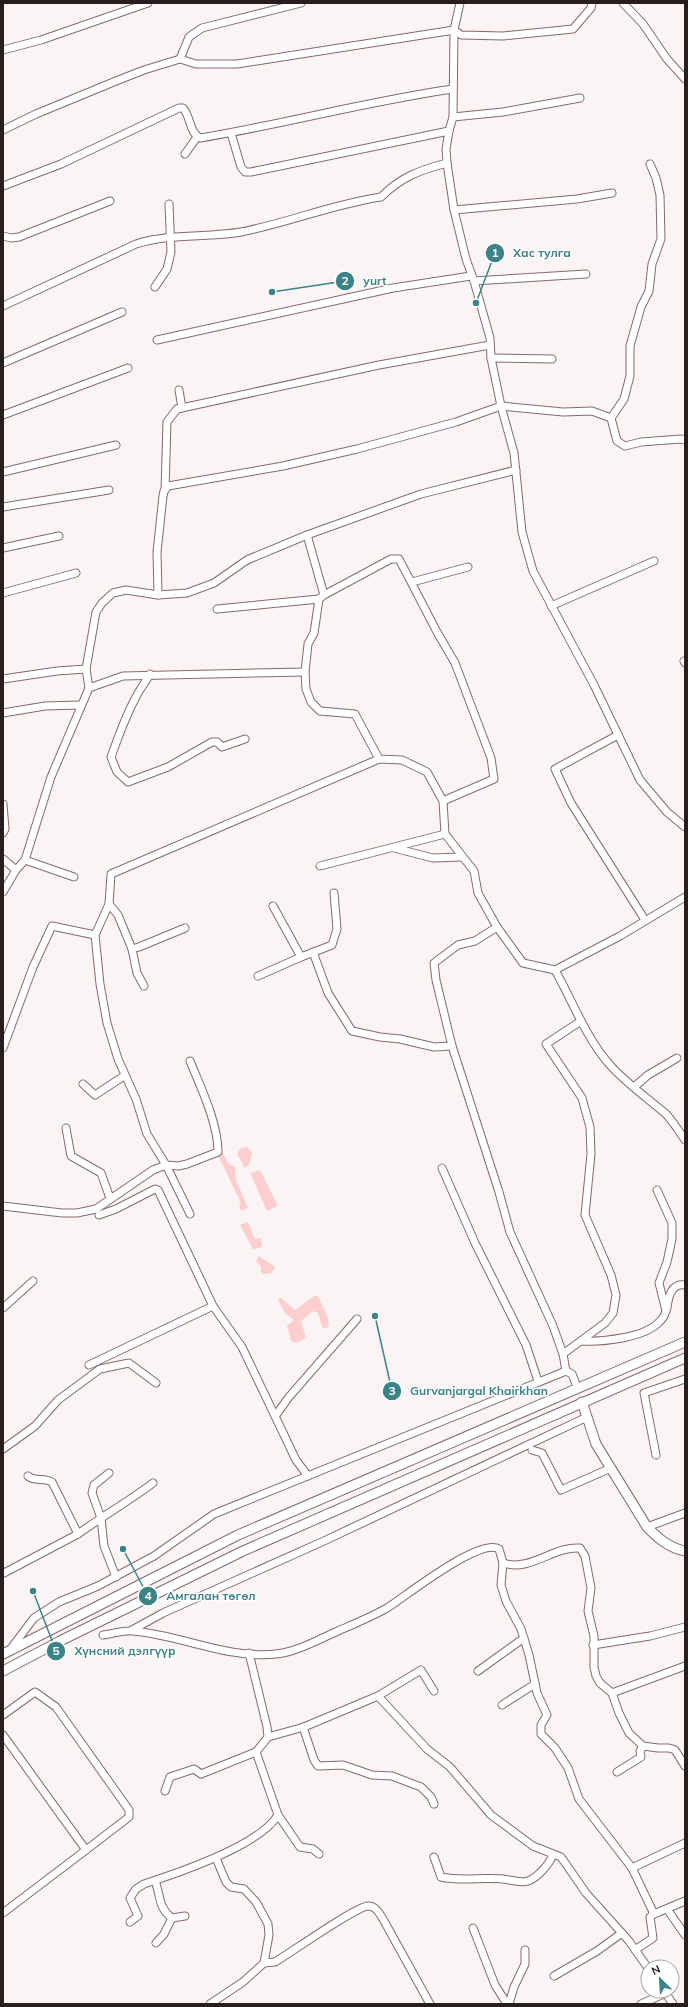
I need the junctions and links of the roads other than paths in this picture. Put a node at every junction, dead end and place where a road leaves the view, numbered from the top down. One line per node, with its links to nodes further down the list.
1 (148, 3): 7 (street)
2 (301, 3): 8 (street)
3 (460, 3): 6 (street)
4 (592, 3): 6 (street)
5 (624, 3): 9 (street)
6 (454, 30): 8 (street); 10 (street)
7 (3, 50)
8 (180, 59): 13 (street)
9 (685, 79)
10 (453, 89): 12 (street); 15 (street)
11 (580, 98): 12 (street)
12 (453, 117): 14 (street)
13 (3, 130)
14 (448, 131): 15 (street); 18 (street)
15 (231, 133): 16 (street)
16 (197, 137): 17 (street); 20 (street)
17 (185, 154)
18 (447, 163): 24 (street); 26 (street)
19 (650, 164): 42 (street)
20 (3, 186)
21 (612, 193): 24 (street)
22 (110, 201): 25 (street)
23 (169, 204): 26 (street)
24 (454, 210): 28 (street)
25 (3, 236)
26 (171, 236): 29 (street); 30 (street)
27 (586, 274): 28 (street)
28 (473, 278): 32 (street); 33 (street)
29 (155, 287)
30 (3, 306)
31 (122, 312): 36 (street)
32 (157, 340)
33 (490, 345): 34 (street); 40 (street)
34 (491, 358): 35 (street); 39 (street)
35 (552, 359)
36 (3, 363)
37 (128, 368): 41 (street)
38 (179, 390): 40 (street)
39 (501, 406): 42 (street); 45 (street); 48 (street)
40 (182, 408): 48 (street)
41 (3, 415)
42 (611, 418): 43 (street)
43 (685, 440)
44 (116, 445): 46 (street)
45 (516, 470): 50 (street); 60 (street)
46 (3, 472)
47 (109, 490): 49 (street)
48 (165, 490): 58 (street)
49 (3, 507)
50 (307, 535): 58 (street); 59 (street)
51 (59, 536): 52 (street)
52 (3, 548)
53 (654, 561): 60 (street)
54 (468, 567): 56 (street)
55 (76, 573): 57 (street)
56 (412, 582): 59 (street); 72 (street)
57 (3, 593)
58 (158, 595): 62 (street)
59 (322, 597): 61 (street); 63 (street)
60 (551, 606): 69 (street)
61 (217, 609)
62 (86, 669): 65 (street); 66 (street)
63 (305, 672): 64 (street); 71 (street)
64 (150, 674): 66 (street); 70 (street)
65 (3, 679)
66 (89, 688): 67 (street)
67 (81, 705): 68 (street); 80 (street)
68 (3, 713)
69 (618, 735): 74 (street); 89 (street)
70 (245, 739)
71 (380, 759): 72 (street); 87 (street)
72 (444, 801): 76 (street)
73 (3, 804): 75 (street)
74 (685, 827)
75 (3, 833)
76 (445, 834): 77 (street); 78 (street)
77 (393, 848): 78 (street); 81 (street)
78 (462, 857): 90 (street)
79 (3, 859): 82 (street)
80 (26, 860): 82 (street); 83 (street)
81 (320, 866)
82 (16, 870): 84 (street)
83 (74, 877)
84 (3, 892)
85 (334, 893): 94 (street)
86 (685, 897): 89 (street)
87 (109, 904): 92 (street); 93 (street)
88 (273, 906): 95 (street)
89 (645, 920): 96 (street)
90 (497, 927): 96 (street); 100 (street)
91 (185, 928): 93 (street)
92 (95, 935): 101 (street); 104 (street)
93 (132, 948): 98 (street)
94 (313, 952): 95 (street); 100 (street)
95 (301, 957): 97 (street)
96 (555, 970): 99 (street)
97 (258, 976)
98 (144, 986)
99 (581, 1021): 106 (street); 122 (street)
100 (452, 1046): 124 (street)
101 (3, 1048)
102 (677, 1058): 106 (street)
103 (190, 1061): 109 (street)
104 (124, 1076): 105 (street); 109 (street)
105 (83, 1084)
106 (634, 1088): 108 (street)
107 (66, 1128): 112 (street)
108 (685, 1140)
109 (166, 1165): 112 (street); 114 (street)
110 (442, 1168): 129 (street)
111 (657, 1190): 120 (street)
112 (110, 1198): 113 (street)
113 (3, 1206)
114 (190, 1214)
115 (99, 1215): 118 (street)
116 (33, 1281): 119 (street)
117 (685, 1285): 120 (street)
118 (213, 1306): 126 (street); 133 (street)
119 (3, 1308)
120 (666, 1310): 122 (street)
121 (357, 1318): 133 (street)
122 (581, 1341): 124 (street)
123 (685, 1342): 131 (main road)
124 (563, 1354): 127 (street)
125 (685, 1358): 132 (main road)
126 (89, 1366)
127 (566, 1370): 129 (street); 131 (street)
128 (685, 1379): 137 (street)
129 (538, 1381): 141 (street)
130 (156, 1383): 135 (street)
131 (577, 1387): 156 (main road)
132 (582, 1402): 134 (main road); 159 (main road)
133 (276, 1415): 141 (street)
134 (587, 1417): 138 (main road); 152 (street)
135 (3, 1449)
136 (532, 1450): 138 (street)
137 (656, 1455)
138 (611, 1468): 145 (main road)
139 (109, 1473): 144 (street)
140 (28, 1476): 146 (street)
141 (308, 1476): 150 (street)
142 (153, 1483): 144 (street)
143 (685, 1513): 145 (street)
144 (101, 1518): 146 (street); 150 (street)
145 (647, 1527): 147 (main road)
146 (78, 1534): 149 (street)
147 (685, 1551)
148 (503, 1563): 154 (street); 155 (street); 157 (street)
149 (4, 1573)
150 (116, 1577): 156 (street)
151 (685, 1627): 155 (street)
152 (131, 1630): 153 (street); 157 (street)
153 (103, 1635)
154 (524, 1638): 160 (street); 161 (street)
155 (593, 1645): 163 (street)
156 (6, 1652)
157 (248, 1653): 169 (street)
158 (685, 1666): 163 (street)
159 (3, 1671)
160 (478, 1671)
161 (535, 1684): 165 (street); 183 (street)
162 (434, 1691): 164 (street)
163 (612, 1693): 170 (street)
164 (378, 1696): 167 (street); 180 (street)
165 (502, 1705)
166 (3, 1715): 178 (street)
167 (303, 1727): 169 (street); 175 (street)
168 (3, 1735): 178 (street)
169 (268, 1737): 171 (street)
170 (643, 1746): 172 (street); 173 (street)
171 (256, 1752): 174 (street); 176 (street)
172 (685, 1766)
173 (617, 1772)
174 (165, 1791)
175 (434, 1804)
176 (278, 1815): 179 (street); 182 (street)
177 (685, 1843): 183 (street)
178 (86, 1850): 187 (street)
179 (319, 1854)
180 (553, 1854): 181 (street); 193 (street)
181 (434, 1857)
182 (216, 1858): 184 (street); 199 (street)
183 (632, 1868): 188 (street)
184 (155, 1881): 190 (street); 191 (street)
185 (685, 1901): 186 (street)
186 (667, 1909): 188 (street); 194 (street)
187 (3, 1913)
188 (654, 1914): 197 (street)
189 (185, 1916): 190 (street)
190 (172, 1918): 195 (street)
191 (130, 1922)
192 (474, 1928): 204 (street)
193 (622, 1933): 197 (street); 200 (street)
194 (685, 1935)
195 (156, 1943)
196 (525, 1950): 204 (street)
197 (635, 1950): 198 (street)
198 (642, 1959)
199 (264, 1963): 202 (street); 203 (street)
200 (554, 1976)
201 (651, 1999): 205 (street)
202 (210, 2004)
203 (430, 2004)
204 (508, 2004)
205 (641, 2004)

